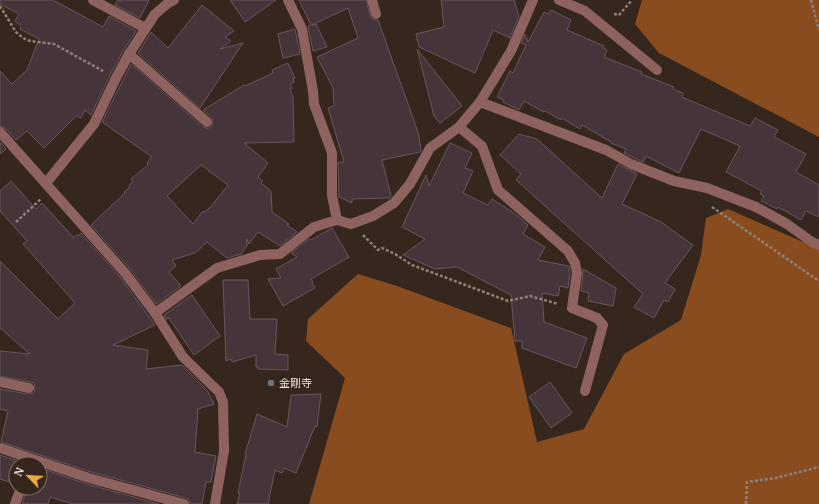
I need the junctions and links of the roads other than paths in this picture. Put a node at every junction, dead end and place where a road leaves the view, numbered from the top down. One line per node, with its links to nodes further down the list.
1 (93, 0): 8 (street)
2 (288, 0): 16 (street)
3 (372, 0): 7 (street)
4 (533, 0): 11 (street)
5 (558, 0): 10 (street)
6 (168, 1): 8 (street)
7 (376, 14)
8 (145, 28): 9 (street)
9 (129, 54): 12 (street); 15 (street)
10 (657, 70)
11 (480, 102): 13 (street); 17 (street)
12 (207, 122)
13 (459, 127): 16 (street); 21 (street)
14 (0, 132): 15 (street)
15 (48, 186): 18 (street)
16 (337, 220): 18 (street)
17 (819, 245)
18 (155, 313): 26 (street)
19 (0, 382): 20 (street)
20 (29, 388)
21 (585, 391)
22 (0, 448): 23 (street)
23 (18, 456)
24 (48, 466): 25 (street)
25 (179, 503)
26 (215, 504)

